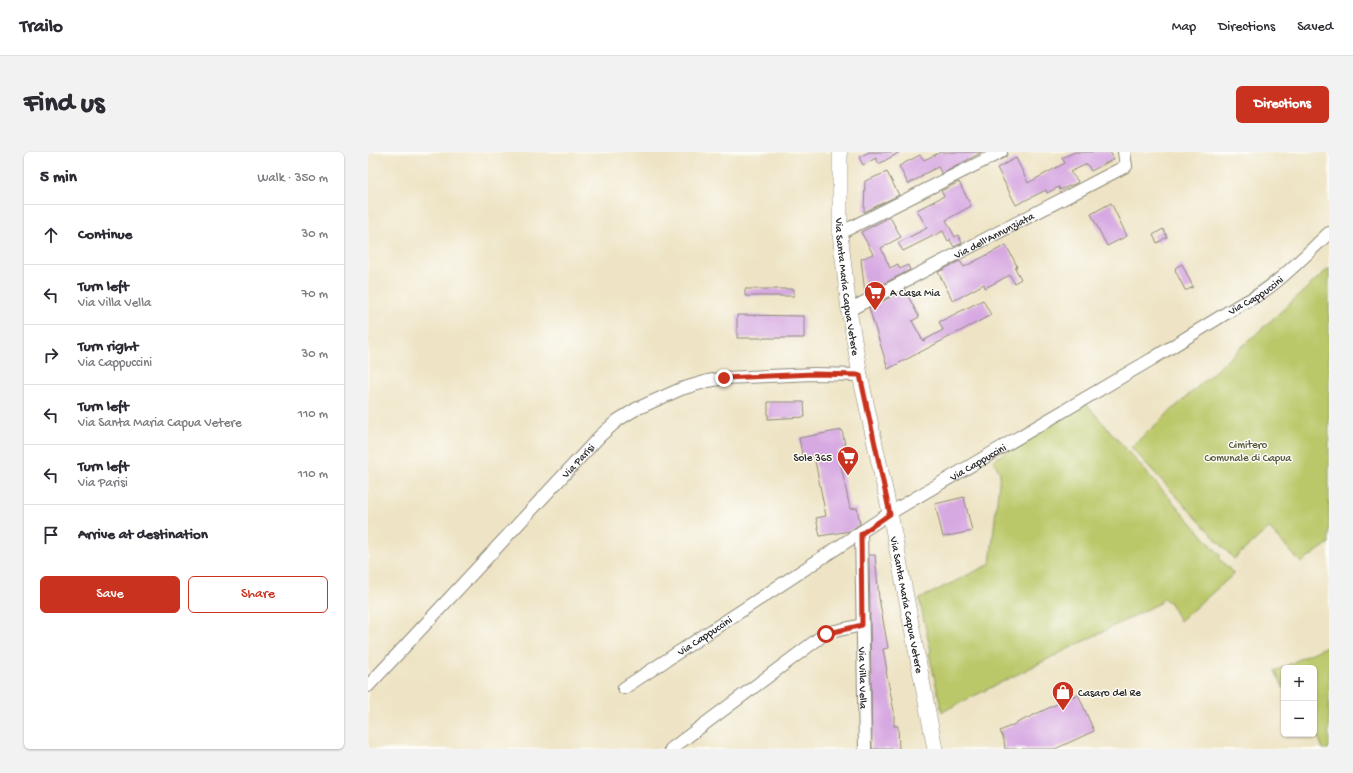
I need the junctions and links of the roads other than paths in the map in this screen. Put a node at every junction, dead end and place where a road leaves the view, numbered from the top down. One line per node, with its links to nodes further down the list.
1 (840, 152): 4 (main road, Via Santa Maria Capua Vetere)
2 (1001, 152): 4 (street)
3 (1124, 152): 6 (street, Via dell'Annunziata)
4 (840, 233): 6 (main road, Via Santa Maria Capua Vetere)
5 (1329, 233): 8 (street, Via Cappuccini)
6 (849, 310): 7 (main road, Via Santa Maria Capua Vetere)
7 (860, 375): 8 (main road, Via Santa Maria Capua Vetere); 11 (street, Via Parisi)
8 (890, 514): 9 (street, Via Cappuccini); 15 (main road, Via Santa Maria Capua Vetere)
9 (861, 534): 10 (street, Via Villa Vella); 12 (street, Via Cappuccini)
10 (862, 625): 13 (street); 14 (street, Via Villa Vella)
11 (368, 686)
12 (624, 688)
13 (671, 749)
14 (865, 749)
15 (935, 749)

